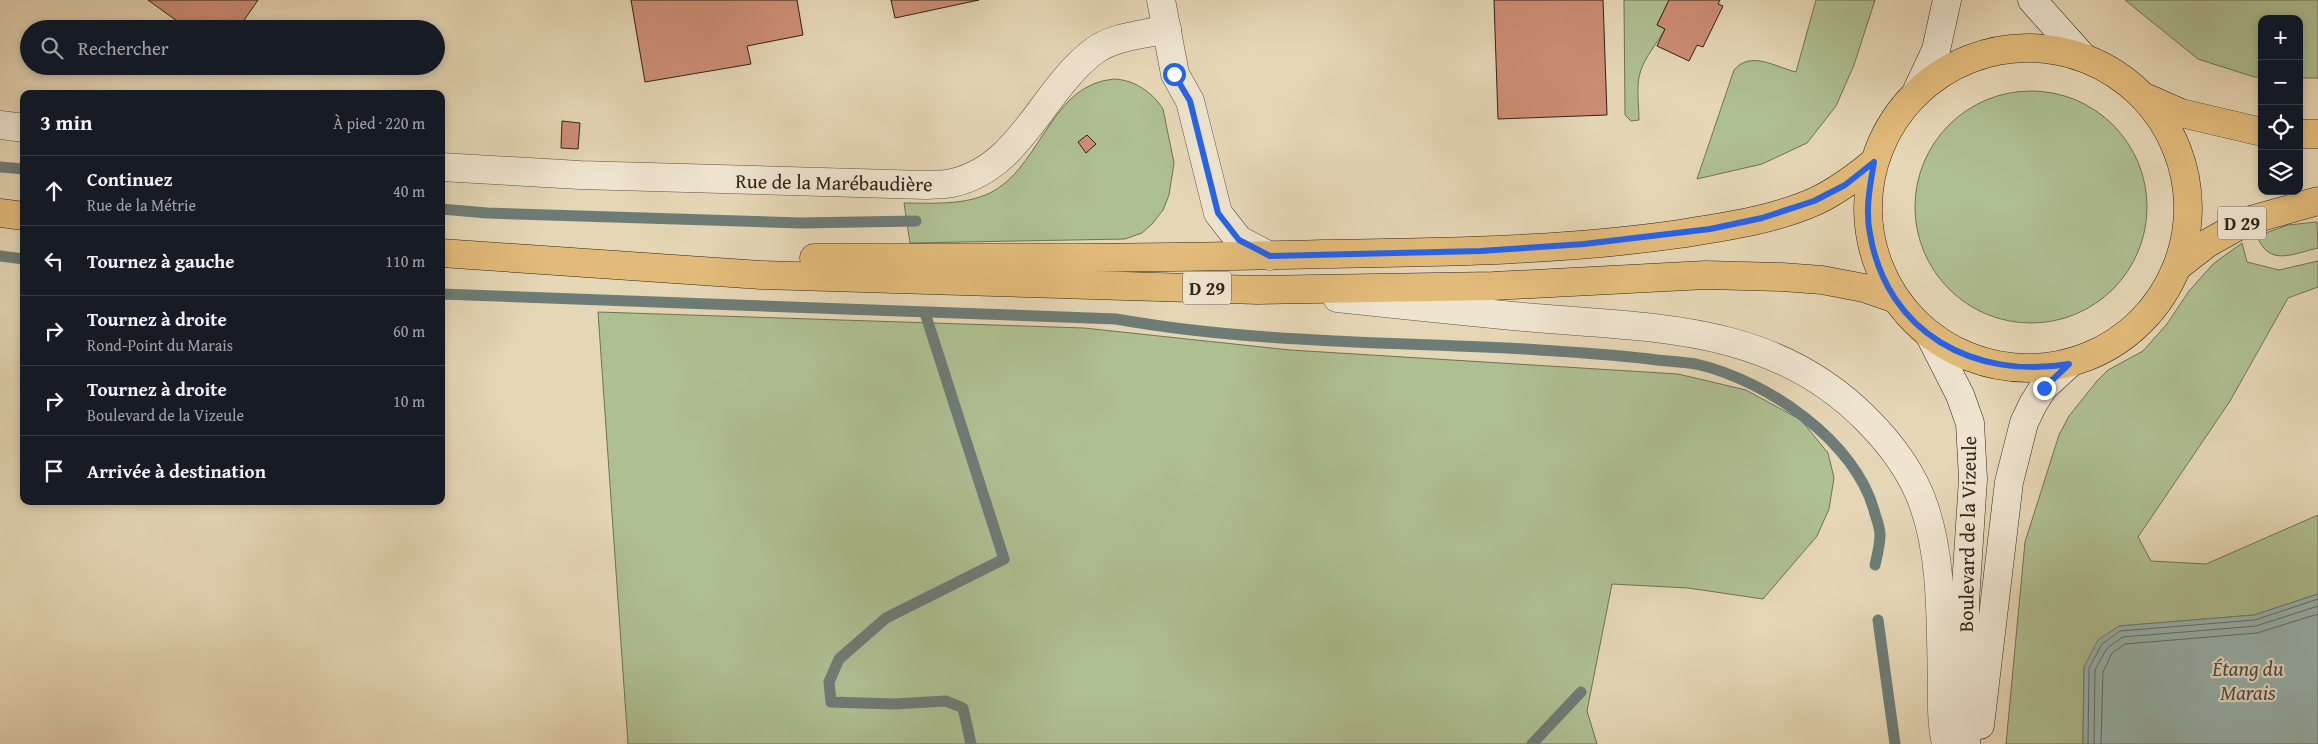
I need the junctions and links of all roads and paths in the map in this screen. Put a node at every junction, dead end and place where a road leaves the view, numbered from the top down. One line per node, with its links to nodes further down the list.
1 (1161, 0): 4 (street)
2 (1947, 0): 6 (street)
3 (2032, 0): 5 (street)
4 (1166, 29): 14 (street, Rue de la Marébaudière); 19 (street)
5 (2084, 57): 6 (main road); 7 (main road)
6 (1914, 95): 13 (main road)
7 (2143, 96): 10 (main road); 21 (main road)
8 (0, 126): 9 (street)
9 (20, 128)
10 (2258, 131)
11 (2303, 134): 12 (main road)
12 (2318, 134)
13 (1874, 162): 19 (main road, D 29); 23 (main road)
14 (445, 167)
15 (2318, 201): 21 (main road, D 29)
16 (0, 213): 17 (main road)
17 (20, 216)
18 (445, 253): 20 (main road, D 29)
19 (1270, 256): 20 (main road, D 29)
20 (515, 258): 22 (main road, D 29)
21 (2176, 267): 25 (main road)
22 (1258, 290): 23 (main road, D 29); 26 (street)
23 (1896, 299): 24 (main road)
24 (1928, 334): 25 (main road); 27 (street, Boulevard de la Vizeule)
25 (2069, 364): 28 (street, Boulevard de la Vizeule)
26 (1946, 744)
27 (1966, 744)
28 (1978, 744)

